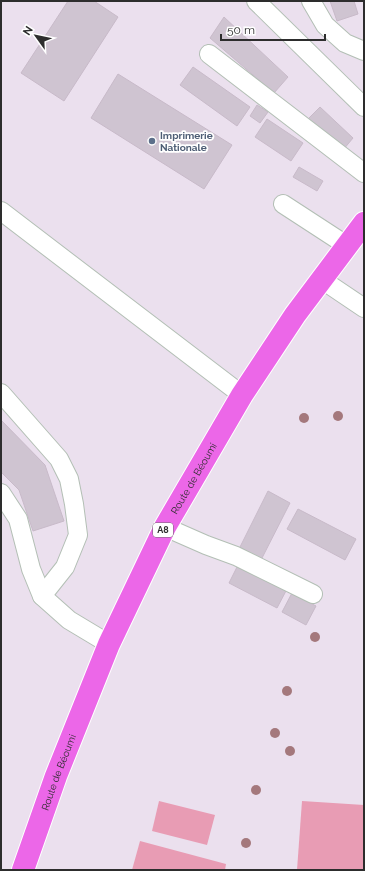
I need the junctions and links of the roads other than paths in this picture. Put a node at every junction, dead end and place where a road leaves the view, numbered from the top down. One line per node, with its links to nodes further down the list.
1 (256, 1): 5 (street)
2 (311, 1): 3 (street)
3 (364, 50)
4 (209, 54): 6 (street)
5 (364, 107)
6 (364, 173)
7 (283, 204): 12 (street)
8 (1, 211): 11 (street)
9 (1, 222): 11 (street)
10 (364, 223): 12 (main road, Route de Béoumi / A8)
11 (19, 224): 16 (street)
12 (346, 245): 13 (main road, Route de Béoumi / A8)
13 (321, 279): 14 (street); 16 (main road, Route de Béoumi / A8)
14 (364, 308)
15 (1, 393): 20 (street)
16 (242, 395): 18 (main road, Route de Béoumi / A8)
17 (1, 493): 20 (street)
18 (165, 527): 19 (street); 21 (main road, Route de Béoumi / A8)
19 (313, 594)
20 (42, 596): 21 (street)
21 (109, 644): 22 (main road, Route de Béoumi / A8)
22 (23, 870)

